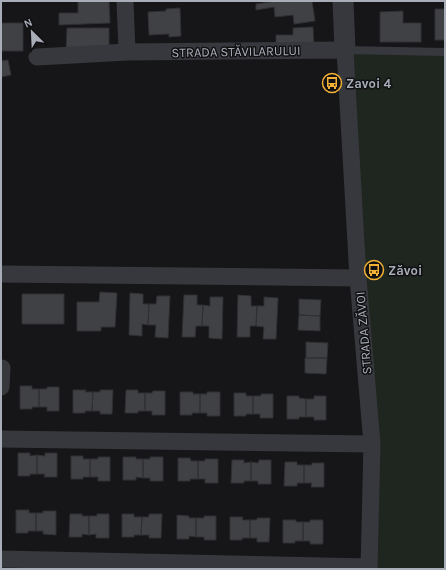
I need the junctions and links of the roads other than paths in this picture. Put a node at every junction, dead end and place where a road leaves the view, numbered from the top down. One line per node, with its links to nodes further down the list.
1 (125, 1): 4 (street)
2 (343, 1): 3 (street, STRADA ZĂVOI)
3 (345, 50): 4 (street, STRADA STĂVILARULUI); 5 (lane); 8 (street, STRADA ZĂVOI)
4 (127, 52): 6 (street, STRADA STĂVILARULUI)
5 (445, 52)
6 (37, 56)
7 (1, 274): 8 (street)
8 (358, 278): 12 (street, STRADA ZĂVOI)
9 (2, 368): 10 (street)
10 (1, 387)
11 (1, 439): 12 (street)
12 (372, 444): 14 (street, STRADA ZĂVOI)
13 (1, 559): 14 (street)
14 (369, 568)

